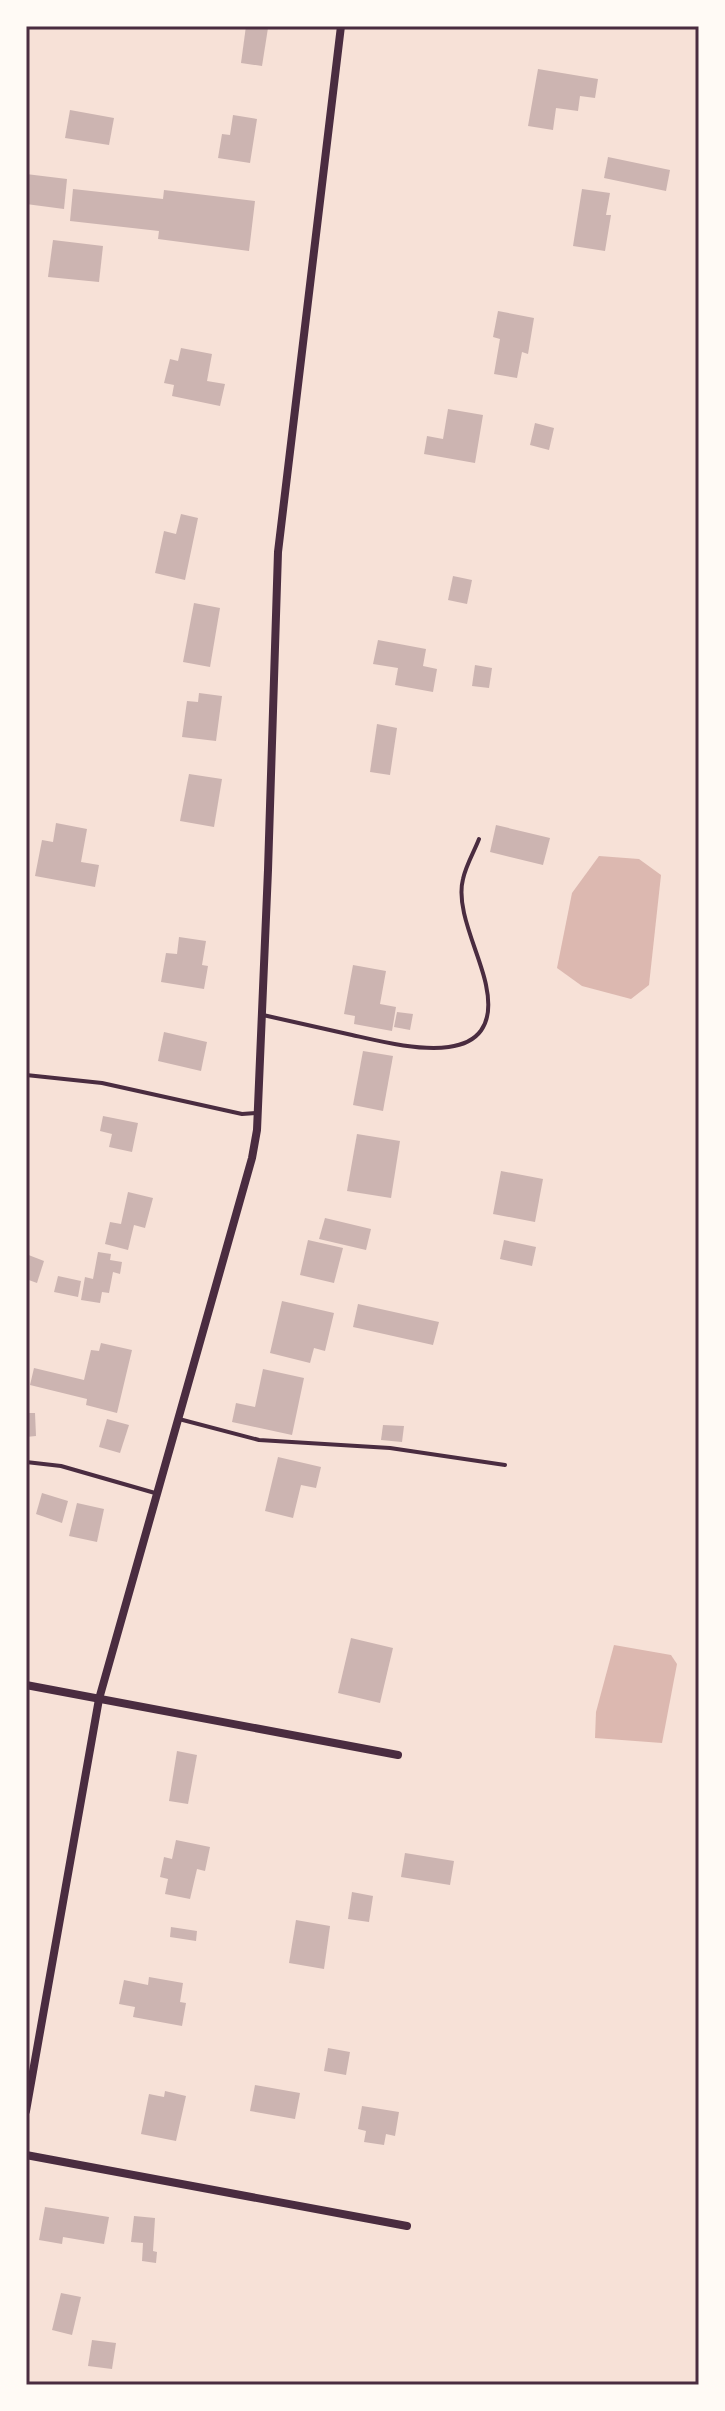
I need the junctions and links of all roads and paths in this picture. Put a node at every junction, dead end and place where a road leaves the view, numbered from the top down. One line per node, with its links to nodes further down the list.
1 (341, 26): 3 (street)
2 (479, 839): 3 (lane)
3 (263, 1015): 5 (street)
4 (26, 1075): 5 (lane)
5 (258, 1112): 6 (street)
6 (179, 1419): 8 (lane); 9 (street)
7 (26, 1462): 9 (lane)
8 (505, 1465)
9 (157, 1494): 11 (street)
10 (26, 1685): 11 (street)
11 (99, 1699): 12 (street); 13 (street)
12 (398, 1755)
13 (26, 2111)
14 (26, 2155): 15 (street)
15 (407, 2226)

